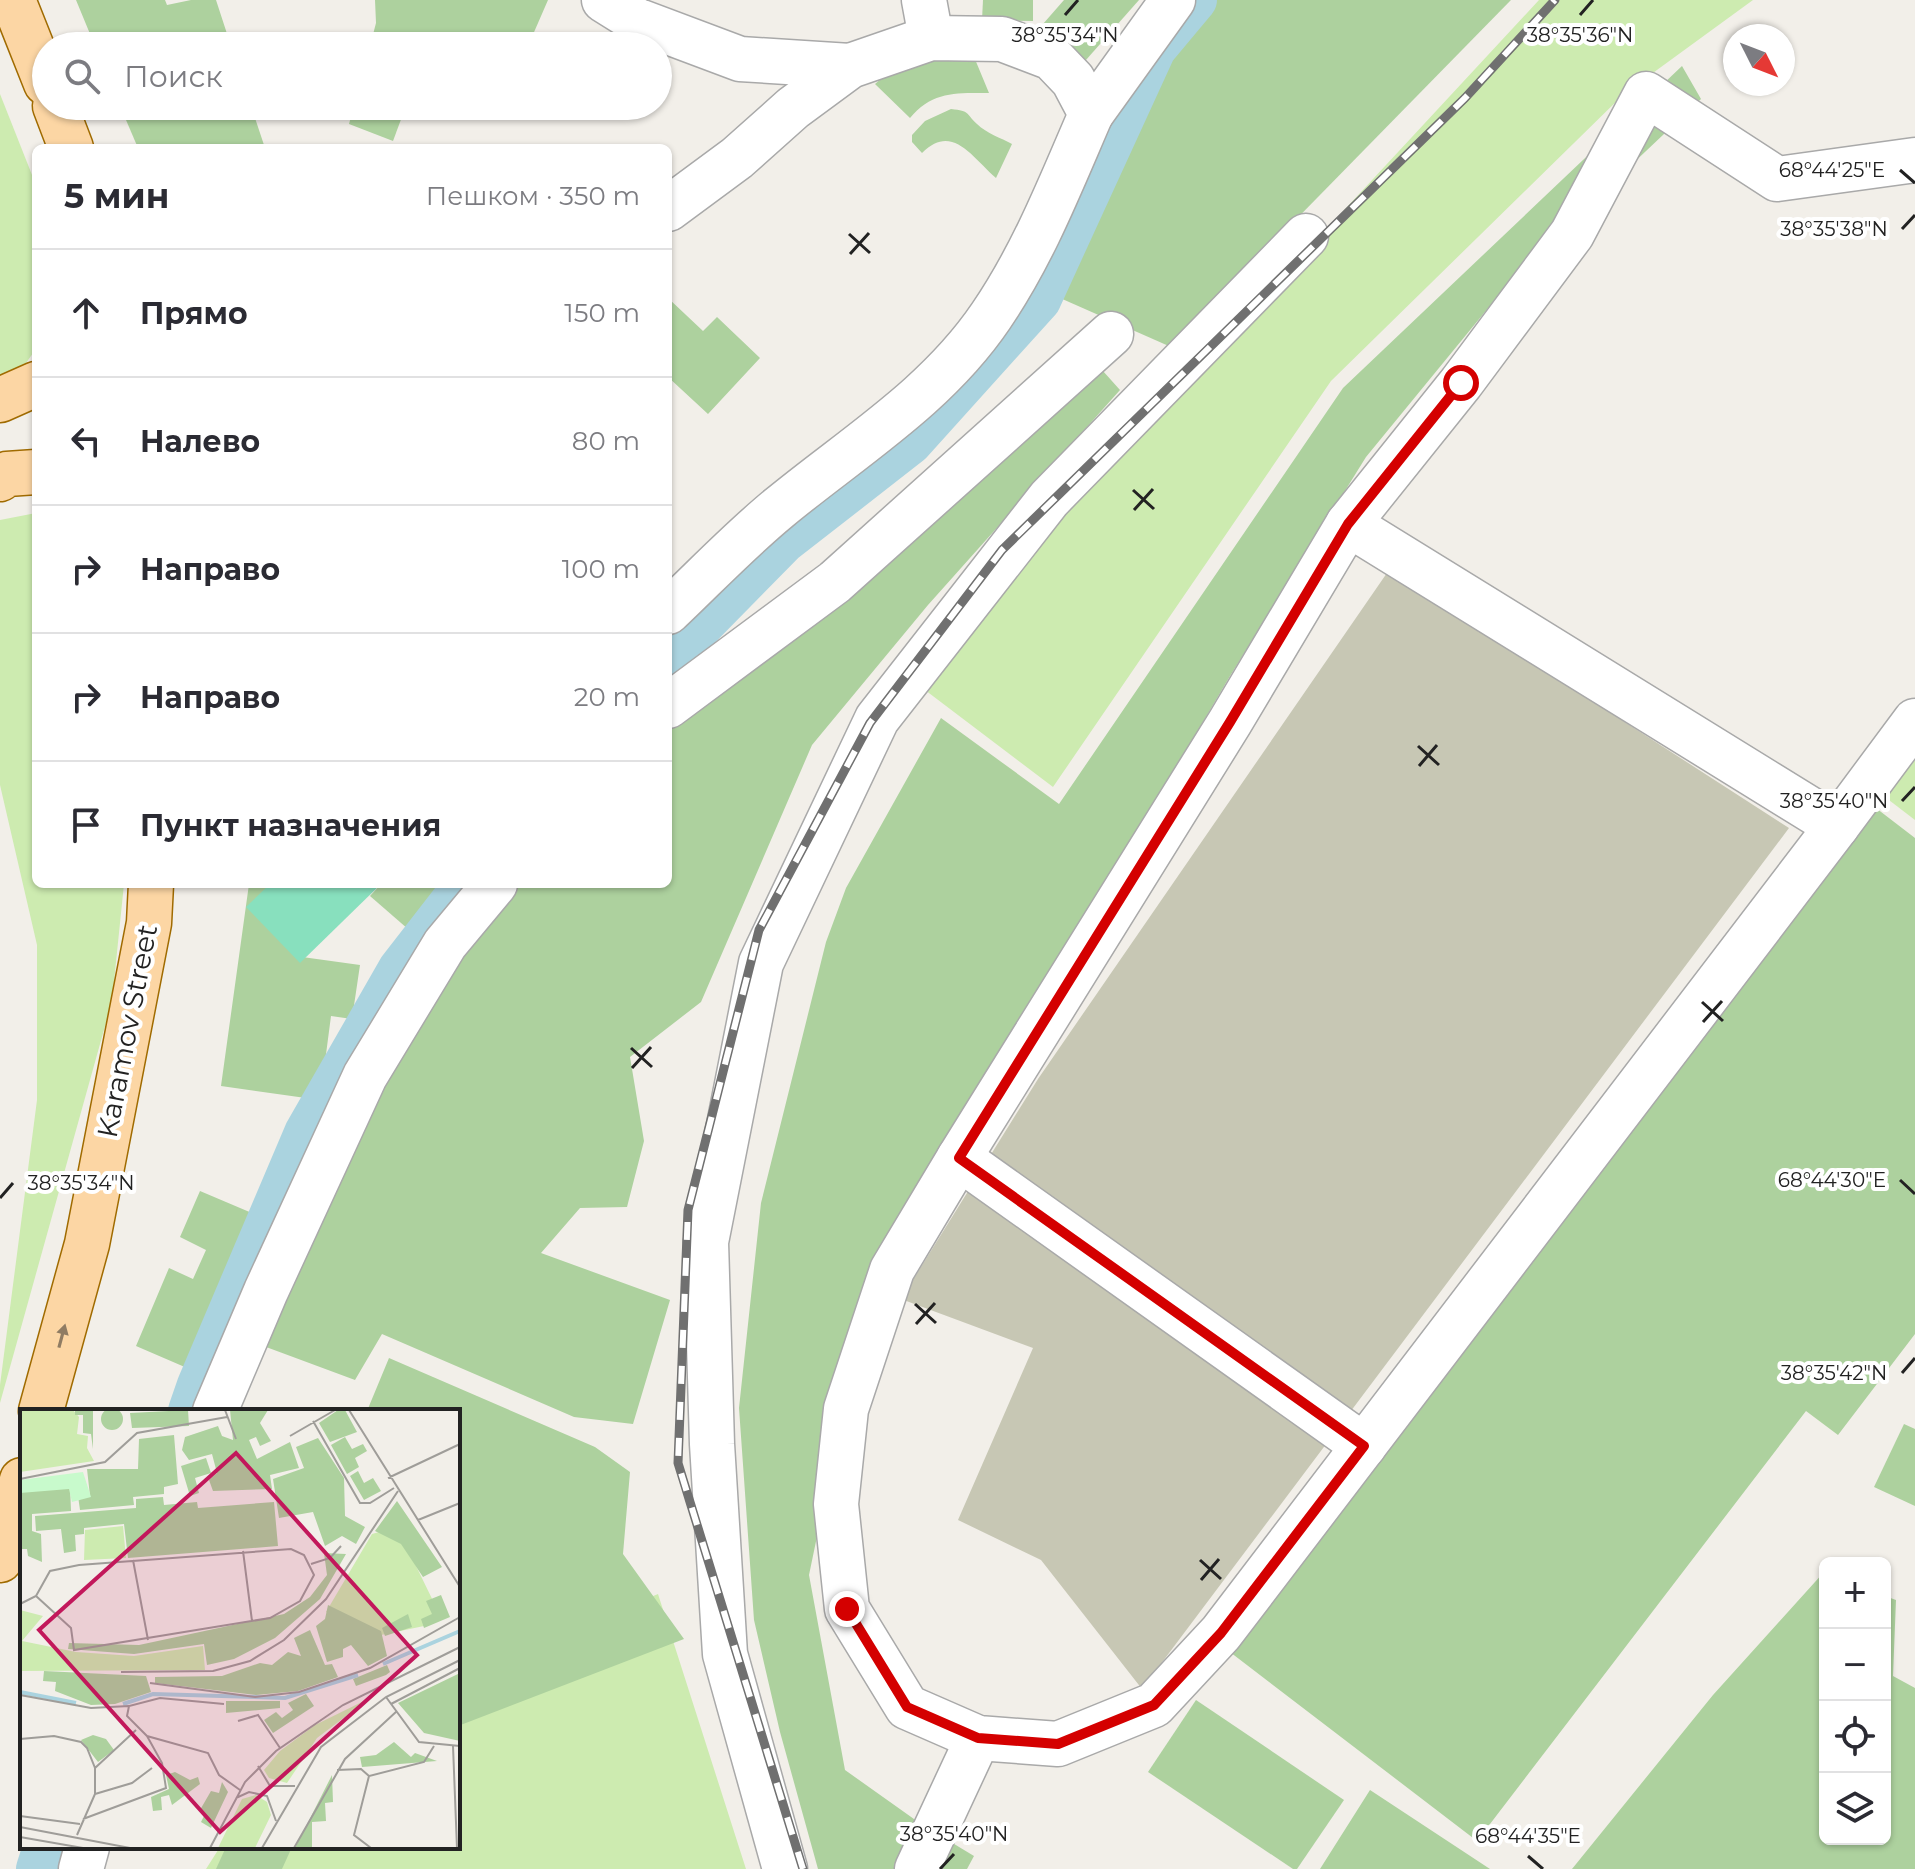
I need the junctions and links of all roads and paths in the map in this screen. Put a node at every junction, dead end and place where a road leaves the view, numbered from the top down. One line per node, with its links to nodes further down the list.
1 (13, 0): 7 (main road)
2 (604, 0): 5 (street)
3 (1173, 0): 9 (street)
4 (927, 19): 8 (street); 9 (street)
5 (668, 32)
6 (672, 34): 8 (street)
7 (32, 48)
8 (850, 66): 13 (street)
9 (1091, 114): 21 (street)
10 (60, 120): 11 (main road)
11 (69, 144)
12 (1915, 160): 20 (street)
13 (672, 206)
14 (1306, 236): 36 (street)
15 (1111, 334): 22 (street)
16 (32, 386): 17 (main road)
17 (0, 400)
18 (32, 472): 19 (main road)
19 (0, 479)
20 (1348, 524): 24 (street); 27 (street)
21 (672, 608)
22 (672, 703)
23 (1915, 721): 24 (street)
24 (1837, 826): 30 (street)
25 (151, 888): 28 (main road, Karamov Street, one-way to 25)
26 (492, 888): 29 (street)
27 (959, 1158): 30 (street); 33 (street)
28 (42, 1409)
29 (216, 1409)
30 (1364, 1446): 33 (street)
31 (20, 1487): 32 (main road)
32 (0, 1560)
33 (978, 1738): 37 (street)
34 (86, 1849): 35 (street)
35 (81, 1869)
36 (785, 1869)
37 (917, 1869)

